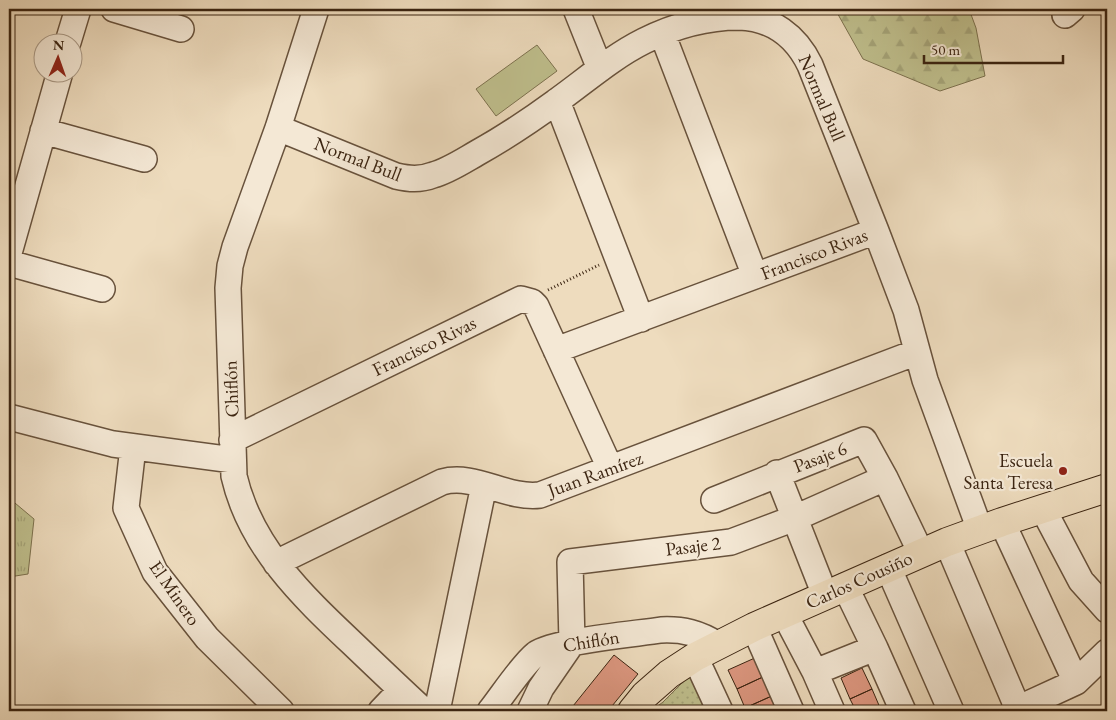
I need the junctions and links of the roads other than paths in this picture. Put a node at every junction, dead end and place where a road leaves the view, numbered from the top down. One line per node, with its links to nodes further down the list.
1 (78, 9): 7 (street)
2 (114, 9): 6 (street)
3 (316, 9): 12 (street, Chiflón)
4 (576, 9): 9 (street)
5 (772, 18): 8 (street, Normal Bull); 15 (street, Normal Bull)
6 (181, 29)
7 (71, 32)
8 (662, 32): 9 (street, Normal Bull); 17 (street)
9 (600, 69): 11 (street, Normal Bull)
10 (57, 82): 13 (street)
11 (557, 101): 12 (street, Normal Bull); 19 (street)
12 (278, 128): 24 (street, Chiflón)
13 (43, 131): 14 (street); 16 (street)
14 (144, 159)
15 (876, 231): 17 (street, Francisco Rivas); 21 (street, Normal Bull)
16 (9, 252): 18 (street)
17 (756, 276): 19 (street, Francisco Rivas)
18 (102, 290)
19 (641, 319): 20 (street, Francisco Rivas)
20 (556, 350): 24 (street, Francisco Rivas); 25 (street)
21 (917, 352): 25 (street, Juan Ramírez); 33 (street, Normal Bull)
22 (9, 417): 23 (street)
23 (133, 447): 24 (street); 50 (street, El Minero)
24 (232, 450): 36 (street, Chiflón)
25 (610, 468): 28 (street, Juan Ramírez)
26 (777, 473): 27 (street, Pasaje 6); 30 (street, Pasaje 6); 32 (street)
27 (885, 478): 32 (street, Pasaje 2); 35 (street, Pasaje 6)
28 (484, 485): 36 (street, Juan Ramírez); 53 (street)
29 (1107, 488): 31 (main road, Carlos Cousiño)
30 (714, 500)
31 (1043, 509): 33 (main road, Carlos Cousiño); 39 (street)
32 (795, 518): 38 (street); 42 (street, Pasaje 2)
33 (991, 526): 34 (main road, Carlos Cousiño); 47 (street, Normal Bull)
34 (947, 542): 35 (main road, Carlos Cousiño); 49 (street)
35 (921, 553): 37 (main road, Carlos Cousiño)
36 (276, 563): 48 (street, Chiflón)
37 (888, 567): 38 (main road, Carlos Cousiño); 61 (street)
38 (835, 590): 40 (main road, Carlos Cousiño); 43 (street)
39 (1107, 610)
40 (784, 613): 41 (main road, Carlos Cousiño); 46 (street)
41 (754, 627): 44 (main road, Carlos Cousiño); 58 (street)
42 (572, 644): 44 (street, Chiflón); 54 (street, Chiflón); 55 (street)
43 (875, 648): 46 (street); 60 (street)
44 (706, 651): 56 (main road, Carlos Cousiño); 57 (street)
45 (1107, 652): 47 (street)
46 (815, 672): 59 (street)
47 (1076, 682): 49 (street)
48 (401, 690): 51 (street); 52 (street, Chiflón)
49 (1016, 710)
50 (281, 711)
51 (381, 711)
52 (424, 711)
53 (437, 711)
54 (490, 711)
55 (530, 711)
56 (632, 711)
57 (720, 711)
58 (791, 711)
59 (832, 711)
60 (903, 711)
61 (951, 711)

